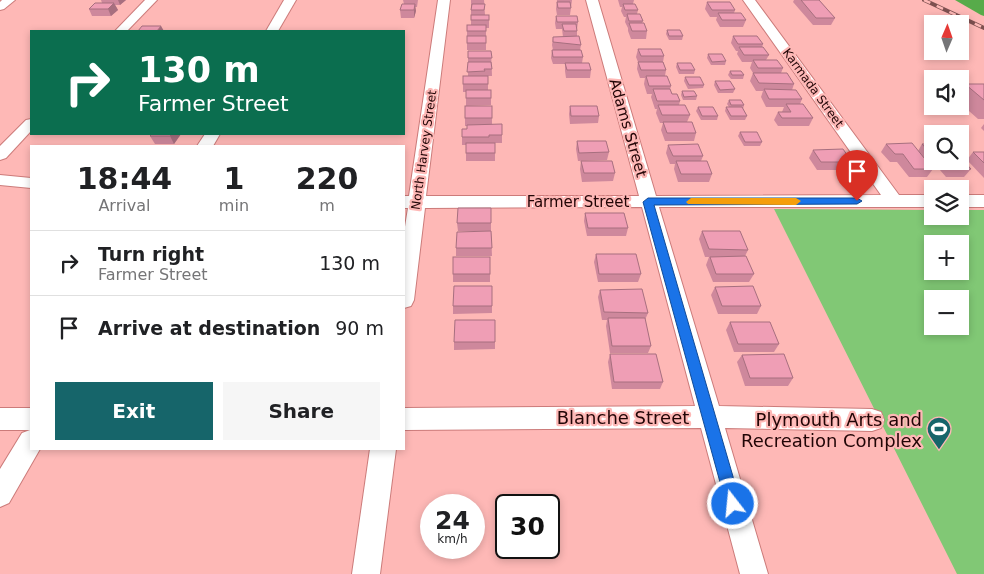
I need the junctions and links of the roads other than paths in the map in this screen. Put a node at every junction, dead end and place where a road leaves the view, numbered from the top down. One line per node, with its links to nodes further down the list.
1 (9, 0): 7 (street)
2 (152, 0): 8 (street)
3 (290, 0): 9 (street)
4 (444, 0): 18 (street, North Harvey Street)
5 (592, 0): 19 (street, Adams Street)
6 (749, 0): 14 (street, Karmada Street)
7 (0, 7)
8 (122, 30)
9 (273, 30)
10 (30, 124): 11 (street)
11 (0, 155)
12 (0, 180): 13 (street)
13 (30, 183)
14 (894, 201): 15 (street, Farmer Street); 19 (street, Farmer Street)
15 (924, 201)
16 (969, 201): 17 (street)
17 (984, 201)
18 (410, 202): 19 (street, Farmer Street); 20 (street, North Harvey Street)
19 (648, 202): 21 (street, Adams Street)
20 (405, 284)
21 (708, 417): 24 (street, Blanche Street); 25 (street, Blanche Street); 30 (street, Adams Street)
22 (0, 419): 23 (street)
23 (30, 419)
24 (405, 419)
25 (872, 420)
26 (30, 443): 28 (street)
27 (383, 450): 29 (street)
28 (0, 494)
29 (366, 574)
30 (754, 574)

